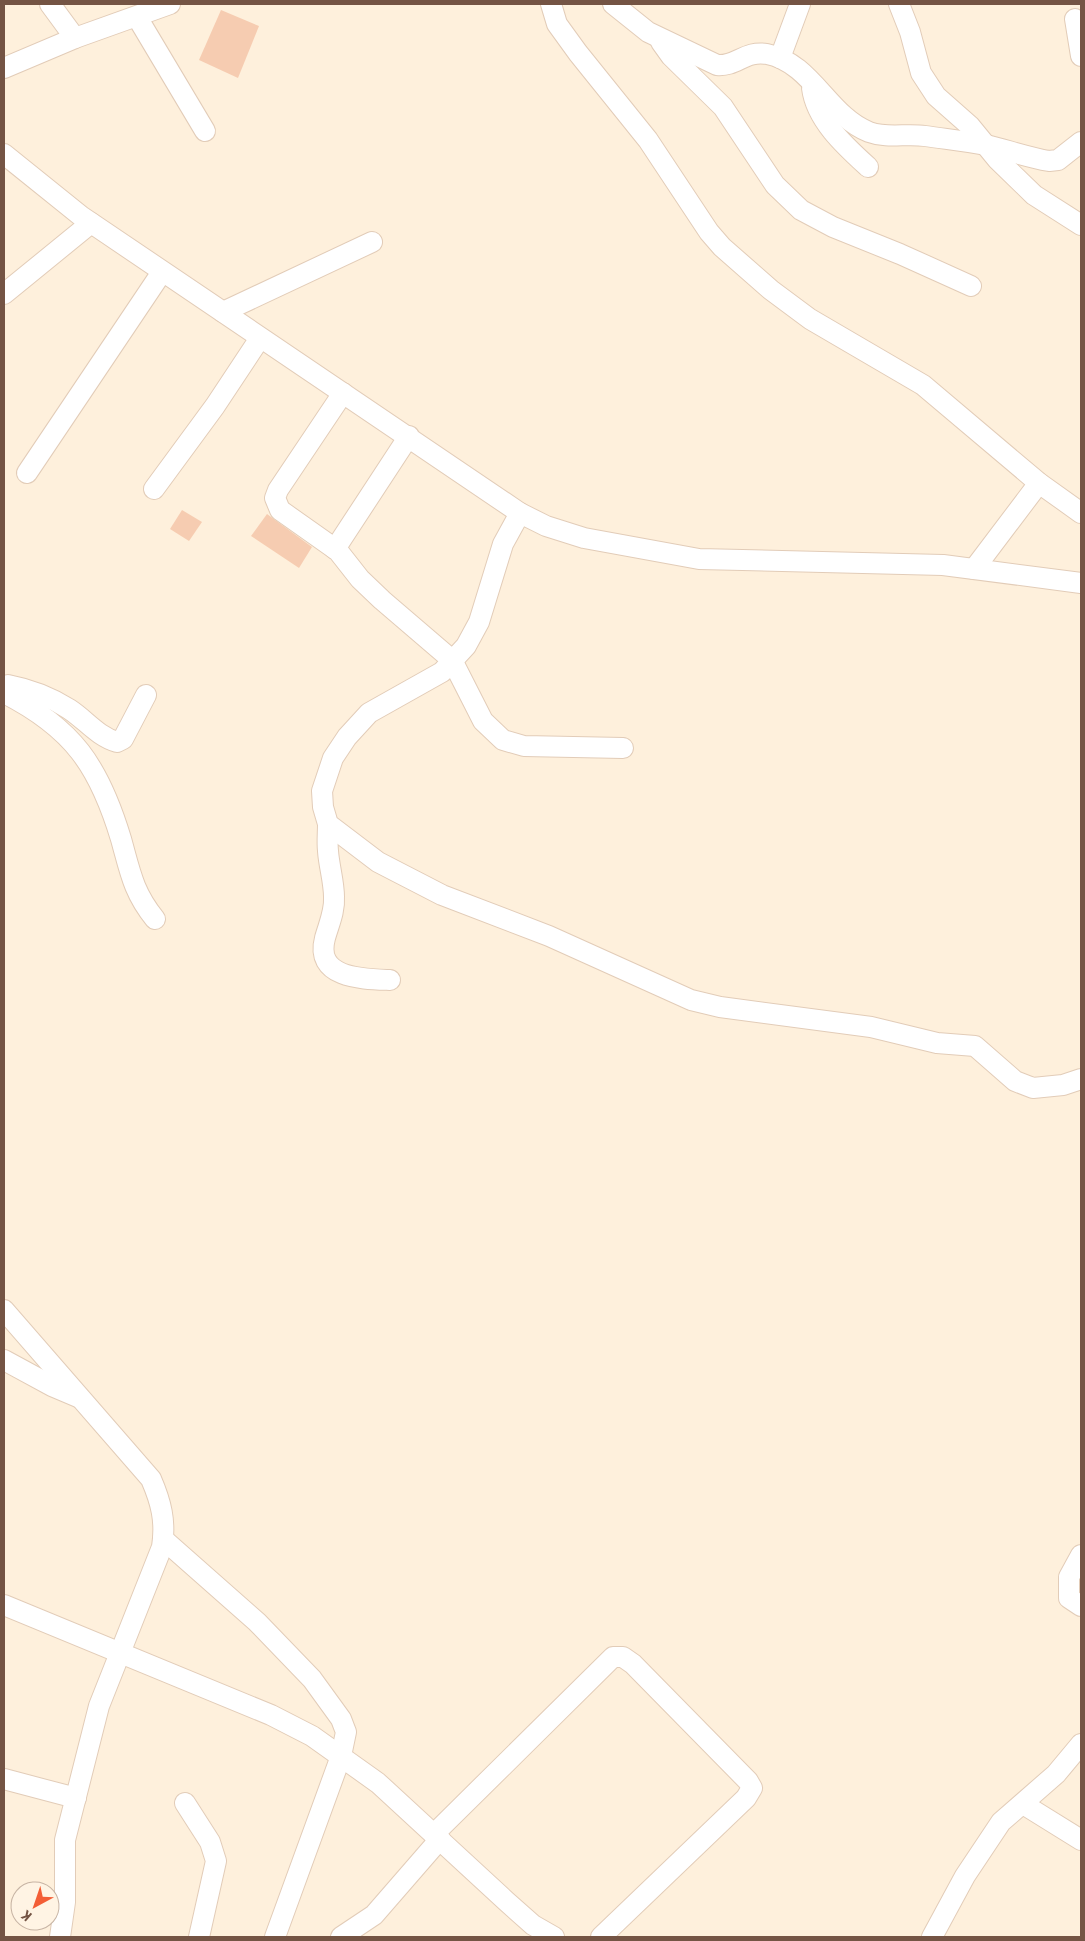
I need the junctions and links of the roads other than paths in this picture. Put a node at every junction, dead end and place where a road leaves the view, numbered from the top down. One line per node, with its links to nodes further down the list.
1 (50, 4): 10 (street)
2 (170, 4): 7 (street)
3 (550, 4): 31 (street)
4 (613, 4): 9 (street)
5 (800, 4): 12 (street)
6 (898, 4): 17 (street)
7 (137, 17): 10 (street); 15 (street)
8 (1075, 19): 11 (street)
9 (657, 36): 12 (street); 24 (street)
10 (75, 38): 13 (street)
11 (1081, 56)
12 (780, 58): 14 (street)
13 (4, 68)
14 (812, 81): 17 (street); 19 (street)
15 (205, 131)
16 (1081, 142): 17 (street)
17 (986, 145): 21 (street)
18 (4, 154): 20 (street)
19 (868, 167)
20 (91, 223): 23 (street); 25 (street)
21 (1081, 225)
22 (372, 242): 26 (street)
23 (162, 272): 26 (street); 30 (street)
24 (971, 286)
25 (4, 294)
26 (222, 312): 27 (street)
27 (260, 338): 28 (street); 32 (street)
28 (343, 393): 29 (street); 35 (street)
29 (409, 436): 33 (street); 35 (street)
30 (27, 473)
31 (1039, 483): 34 (street); 36 (street)
32 (154, 488)
33 (520, 513): 36 (street); 38 (street)
34 (1081, 513)
35 (335, 549): 38 (street)
36 (974, 569): 37 (street)
37 (1081, 583)
38 (452, 660): 42 (street); 43 (street)
39 (4, 684): 41 (street)
40 (4, 694): 44 (street)
41 (146, 695)
42 (623, 748)
43 (328, 824): 45 (street); 46 (street)
44 (154, 919)
45 (390, 980)
46 (1081, 1079)
47 (4, 1310): 49 (street)
48 (4, 1360): 49 (street)
49 (80, 1397): 50 (street)
50 (164, 1539): 54 (street); 56 (street)
51 (1081, 1555): 53 (street)
52 (4, 1604): 54 (street)
53 (1081, 1606)
54 (120, 1653): 56 (street); 58 (street)
55 (1081, 1744): 60 (street)
56 (341, 1756): 61 (street); 65 (street)
57 (4, 1779): 58 (street)
58 (76, 1798): 63 (street)
59 (185, 1803): 64 (street)
60 (1023, 1804): 62 (street); 69 (street)
61 (437, 1836): 66 (street); 67 (street); 68 (street)
62 (1081, 1840)
63 (60, 1937)
64 (199, 1937)
65 (275, 1937)
66 (342, 1937)
67 (554, 1937)
68 (601, 1937)
69 (932, 1937)

